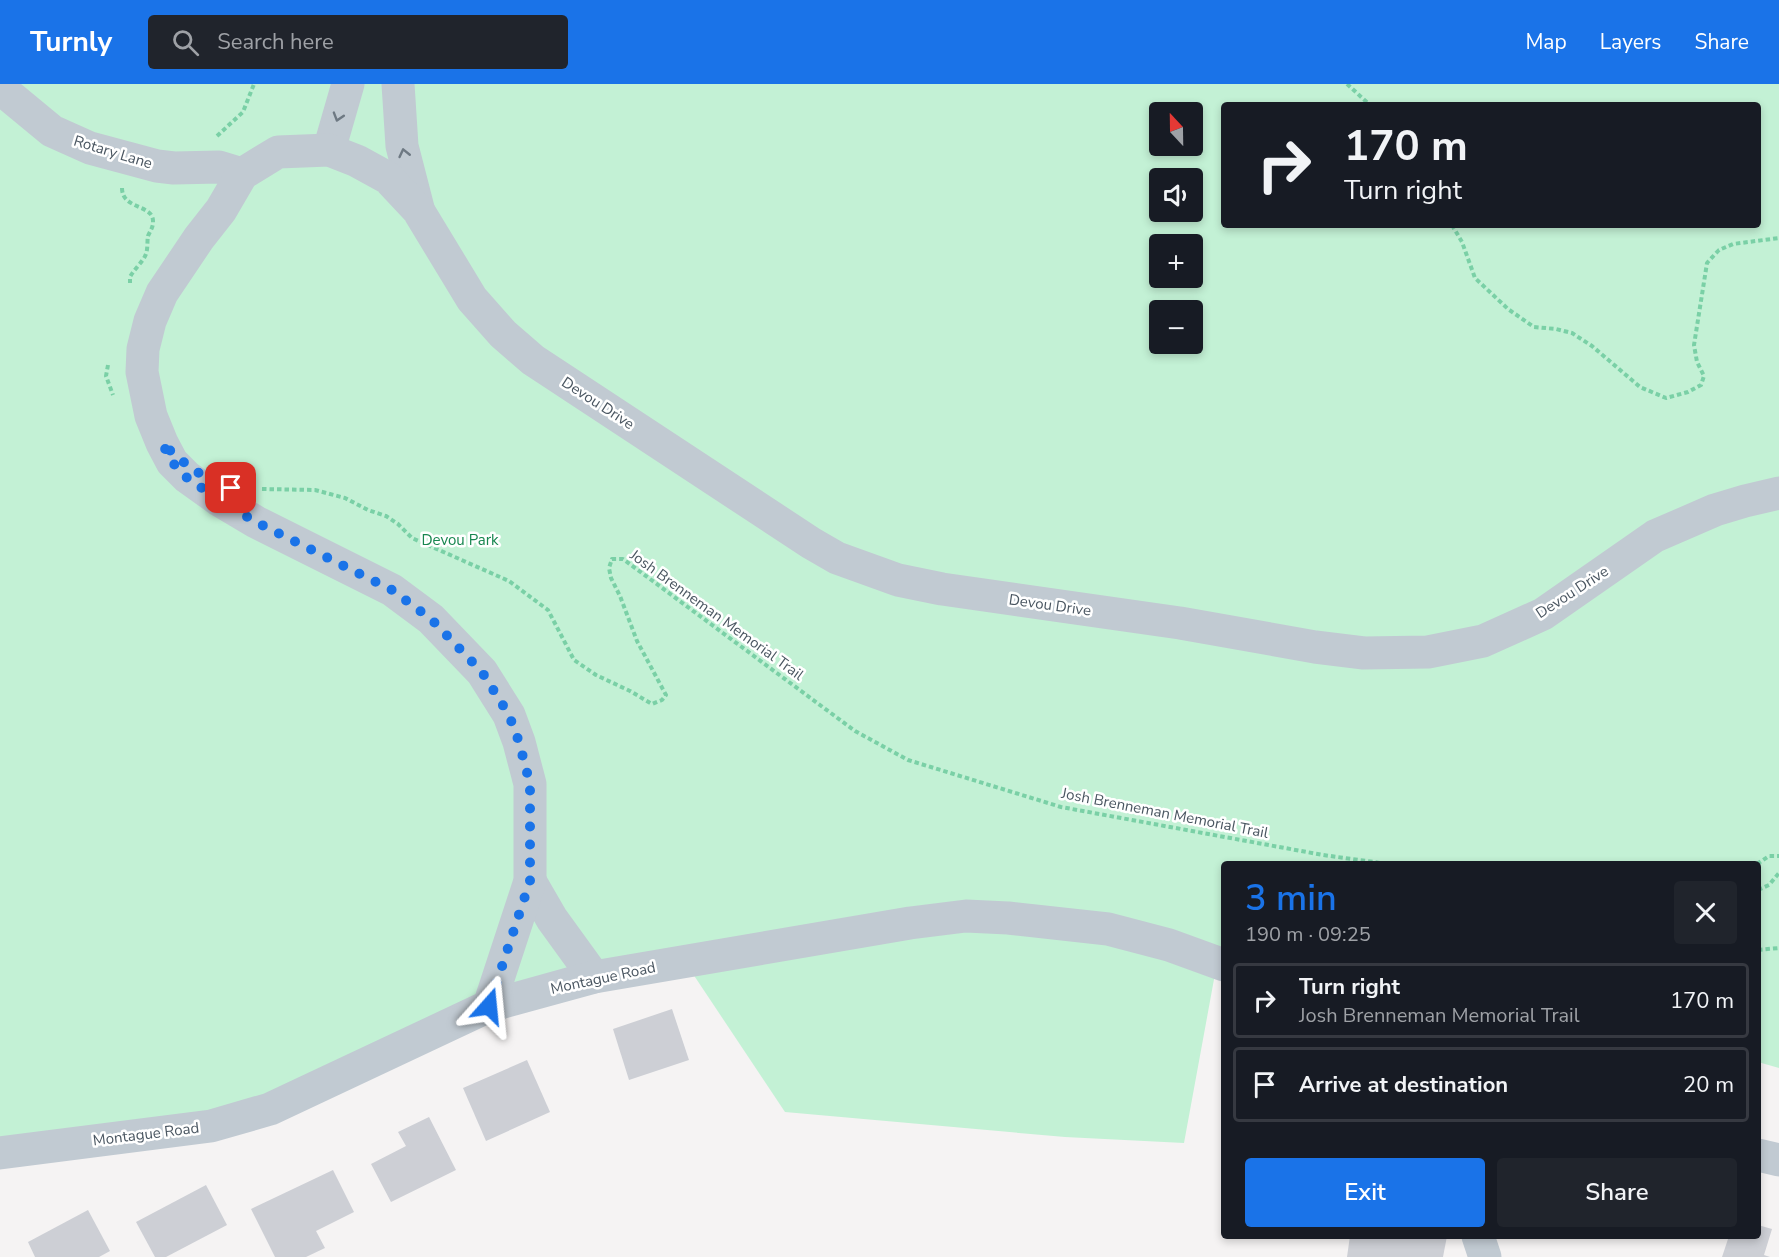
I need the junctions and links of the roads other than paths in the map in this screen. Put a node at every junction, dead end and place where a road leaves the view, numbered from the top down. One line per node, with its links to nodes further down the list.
1 (348, 84): 4 (street, one-way to 4)
2 (398, 84): 6 (street, Devou Drive, one-way to 2)
3 (0, 88): 5 (street, Rotary Lane)
4 (328, 150): 5 (street); 6 (street, Devou Drive)
5 (242, 174): 8 (street)
6 (418, 210): 7 (street, Devou Drive)
7 (1779, 493)
8 (530, 881): 10 (street); 11 (street)
9 (1221, 964): 10 (street, Montague Road)
10 (594, 977): 11 (street, Montague Road)
11 (489, 1006): 12 (street, Montague Road)
12 (0, 1153)
13 (1761, 1156): 14 (street)
14 (1779, 1161)
15 (1479, 1239): 16 (street)
16 (1485, 1257)

